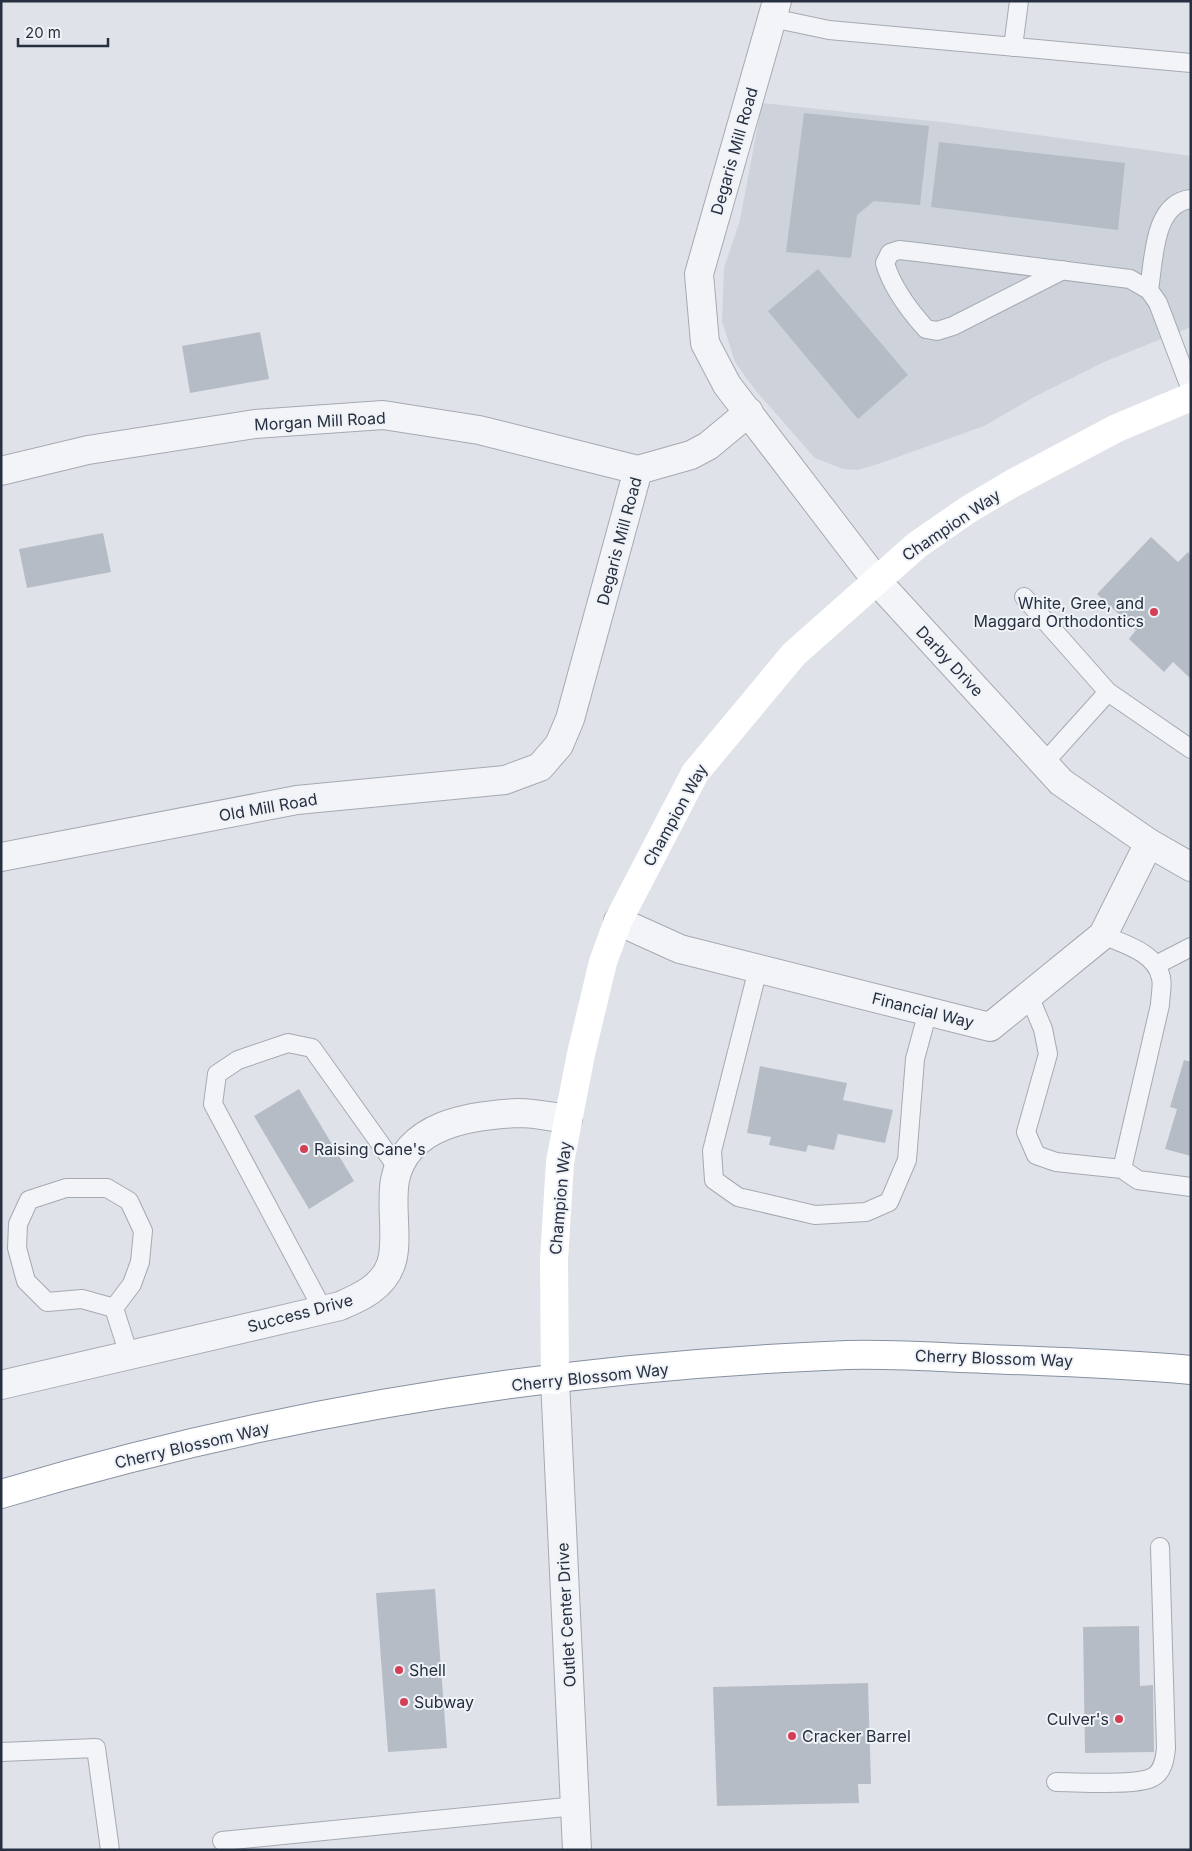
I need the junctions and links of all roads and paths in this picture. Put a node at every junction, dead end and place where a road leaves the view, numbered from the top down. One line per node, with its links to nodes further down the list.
1 (1019, 1): 3 (lane)
2 (774, 10): 3 (lane); 10 (street, Degaris Mill Road)
3 (1013, 47): 4 (lane)
4 (1191, 63)
5 (1191, 199): 7 (lane)
6 (1063, 270): 6 (lane); 7 (lane)
7 (1149, 290): 8 (lane)
8 (1191, 390)
9 (1191, 397): 13 (main road, Champion Way)
10 (749, 412): 11 (street, Degaris Mill Road); 13 (street, Darby Drive)
11 (638, 470): 12 (street, Morgan Mill Road); 18 (street, Degaris Mill Road)
12 (1, 471)
13 (876, 580): 17 (street, Darby Drive); 22 (main road, Champion Way)
14 (1024, 597): 15 (lane)
15 (1108, 692): 16 (lane); 17 (lane)
16 (1191, 750)
17 (1044, 763): 19 (street, Darby Drive)
18 (536, 769): 20 (street, Old Mill Road)
19 (1148, 843): 21 (street, Darby Drive); 23 (street, Financial Way)
20 (1, 857)
21 (1191, 867)
22 (618, 921): 26 (street, Financial Way); 29 (main road, Champion Way)
23 (1103, 934): 25 (lane); 27 (street, Financial Way)
24 (1191, 947): 25 (lane)
25 (1156, 965): 30 (lane)
26 (758, 969): 28 (street, Financial Way); 28 (lane)
27 (1029, 996): 28 (street, Financial Way); 30 (lane)
28 (928, 1012)
29 (568, 1119): 31 (street, Success Drive); 37 (main road, Champion Way)
30 (1122, 1169): 32 (lane)
31 (398, 1170): 34 (street, Success Drive); 34 (lane)
32 (1191, 1187)
33 (114, 1308): 33 (lane); 35 (lane)
34 (323, 1310): 35 (street, Success Drive)
35 (129, 1355): 38 (street, Success Drive)
36 (1191, 1370): 37 (main road, Cherry Blossom Way)
37 (555, 1380): 39 (main road, Cherry Blossom Way); 43 (street, Outlet Center Drive)
38 (1, 1385)
39 (1, 1494)
40 (1160, 1547): 42 (lane)
41 (1, 1752): 45 (lane)
42 (1056, 1782)
43 (576, 1806): 44 (lane); 46 (street, Outlet Center Drive)
44 (222, 1841)
45 (110, 1850)
46 (577, 1850)

